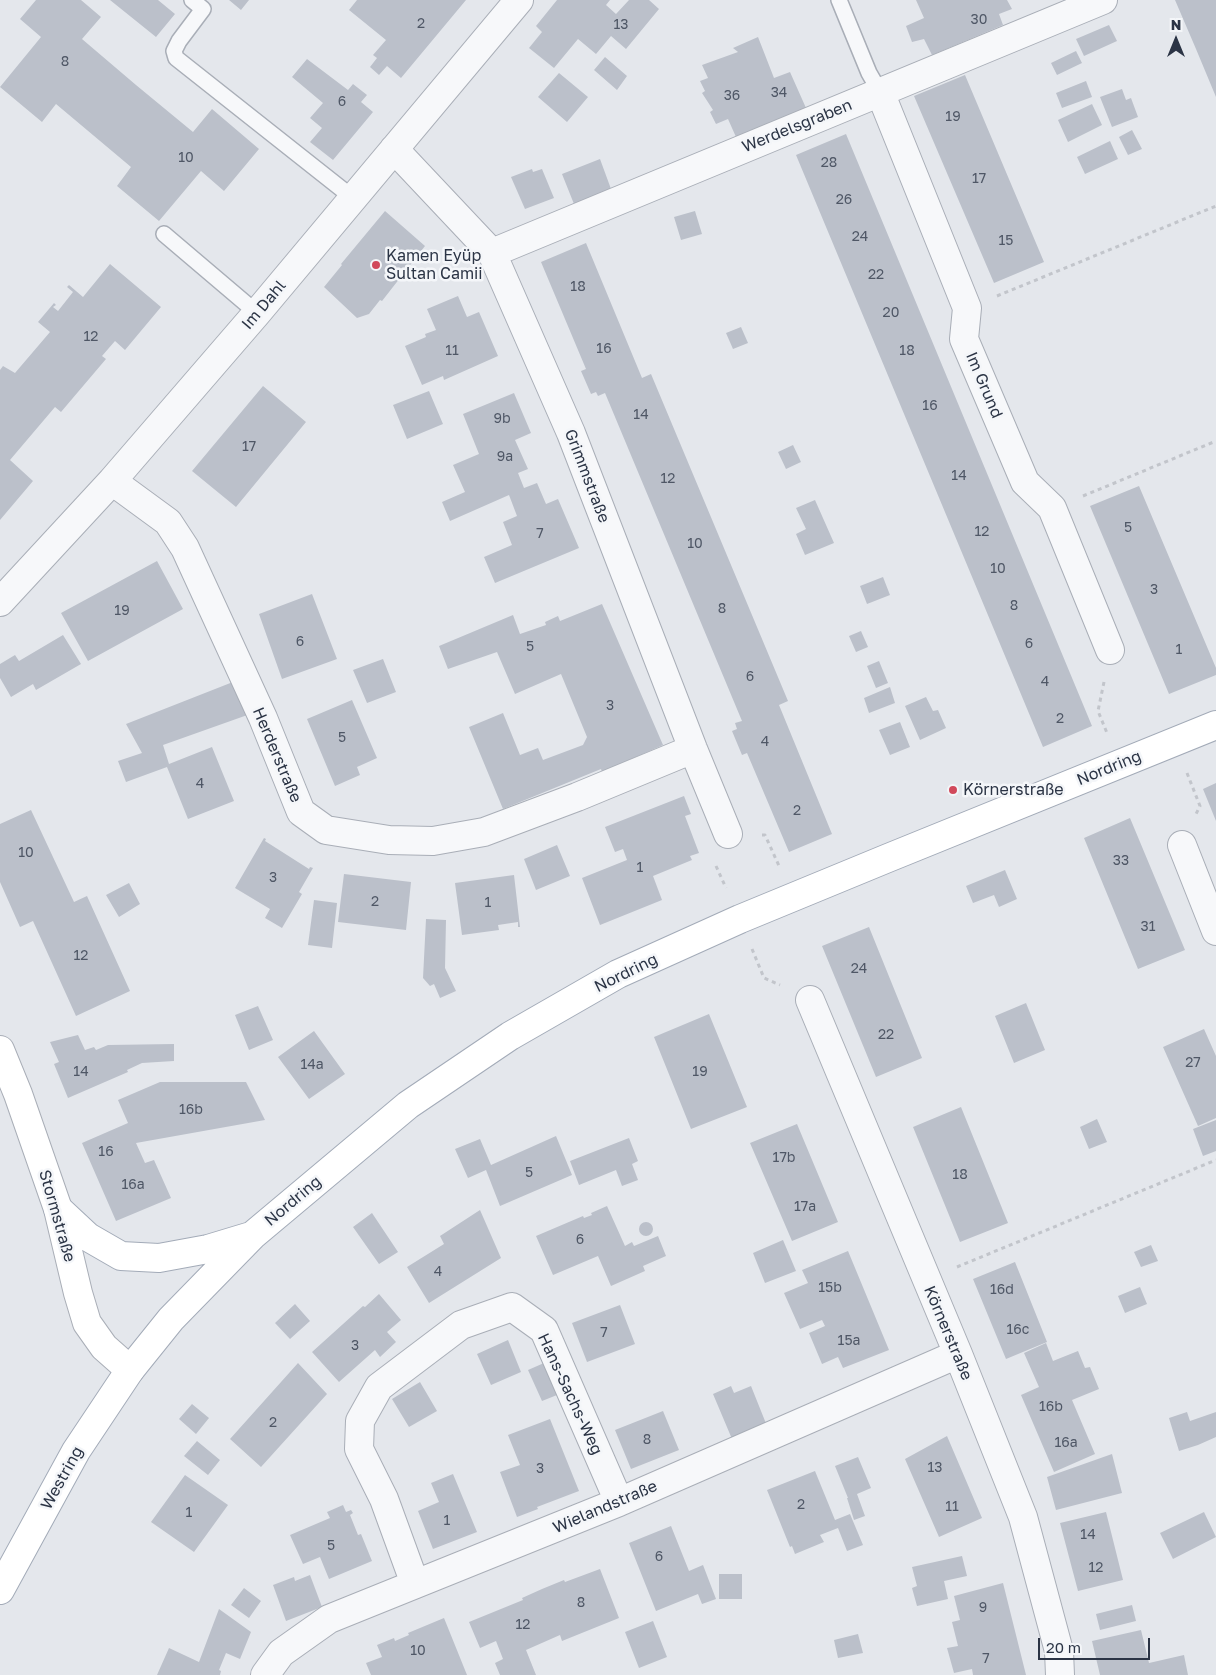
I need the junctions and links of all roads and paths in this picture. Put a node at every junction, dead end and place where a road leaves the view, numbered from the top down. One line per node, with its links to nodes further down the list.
1 (192, 0): 7 (lane)
2 (519, 0): 6 (street, Im Dahl)
3 (839, 0): 5 (lane, Im Grund)
4 (1103, 0): 5 (street, Werdelsgraben)
5 (880, 92): 10 (street, Werdelsgraben); 11 (street, Im Grund)
6 (394, 149): 7 (street, Im Dahl); 10 (street, Grimmstraße)
7 (353, 198): 12 (street, Im Dahl)
8 (1216, 206): 11 (path)
9 (164, 234): 12 (lane)
10 (492, 253): 20 (street, Grimmstraße)
11 (967, 308): 15 (street, Im Grund)
12 (257, 313): 14 (street, Im Dahl)
13 (1216, 441): 15 (path)
14 (112, 481): 16 (street, Im Dahl); 20 (street, Herderstraße)
15 (1052, 508): 17 (street, Im Grund)
16 (0, 602)
17 (1110, 650): 21 (path)
18 (1216, 725): 19 (main road, Nordring)
19 (1175, 742): 21 (main road, Nordring); 23 (path)
20 (693, 749): 22 (street, Grimmstraße)
21 (1120, 764): 24 (main road, Nordring)
22 (728, 834): 24 (path); 25 (path)
23 (1182, 845): 26 (street)
24 (793, 897): 25 (main road, Nordring)
25 (740, 919): 27 (path); 31 (main road, Nordring)
26 (1216, 931)
27 (810, 1000): 32 (street, Körnerstraße)
28 (0, 1050): 30 (main road, Stormstraße)
29 (1216, 1160): 32 (path)
30 (58, 1209): 31 (main road); 34 (main road, Stormstraße)
31 (253, 1236): 34 (main road, Nordring)
32 (926, 1280): 33 (street, Körnerstraße)
33 (958, 1354): 35 (street, Wielandstraße); 39 (street, Körnerstraße)
34 (130, 1370): 37 (main road, Westring)
35 (619, 1502): 36 (street, Wielandstraße); 36 (street, Hans-Sachs-Weg)
36 (415, 1584): 38 (street, Wielandstraße)
37 (0, 1590)
38 (265, 1675)
39 (1060, 1675)

